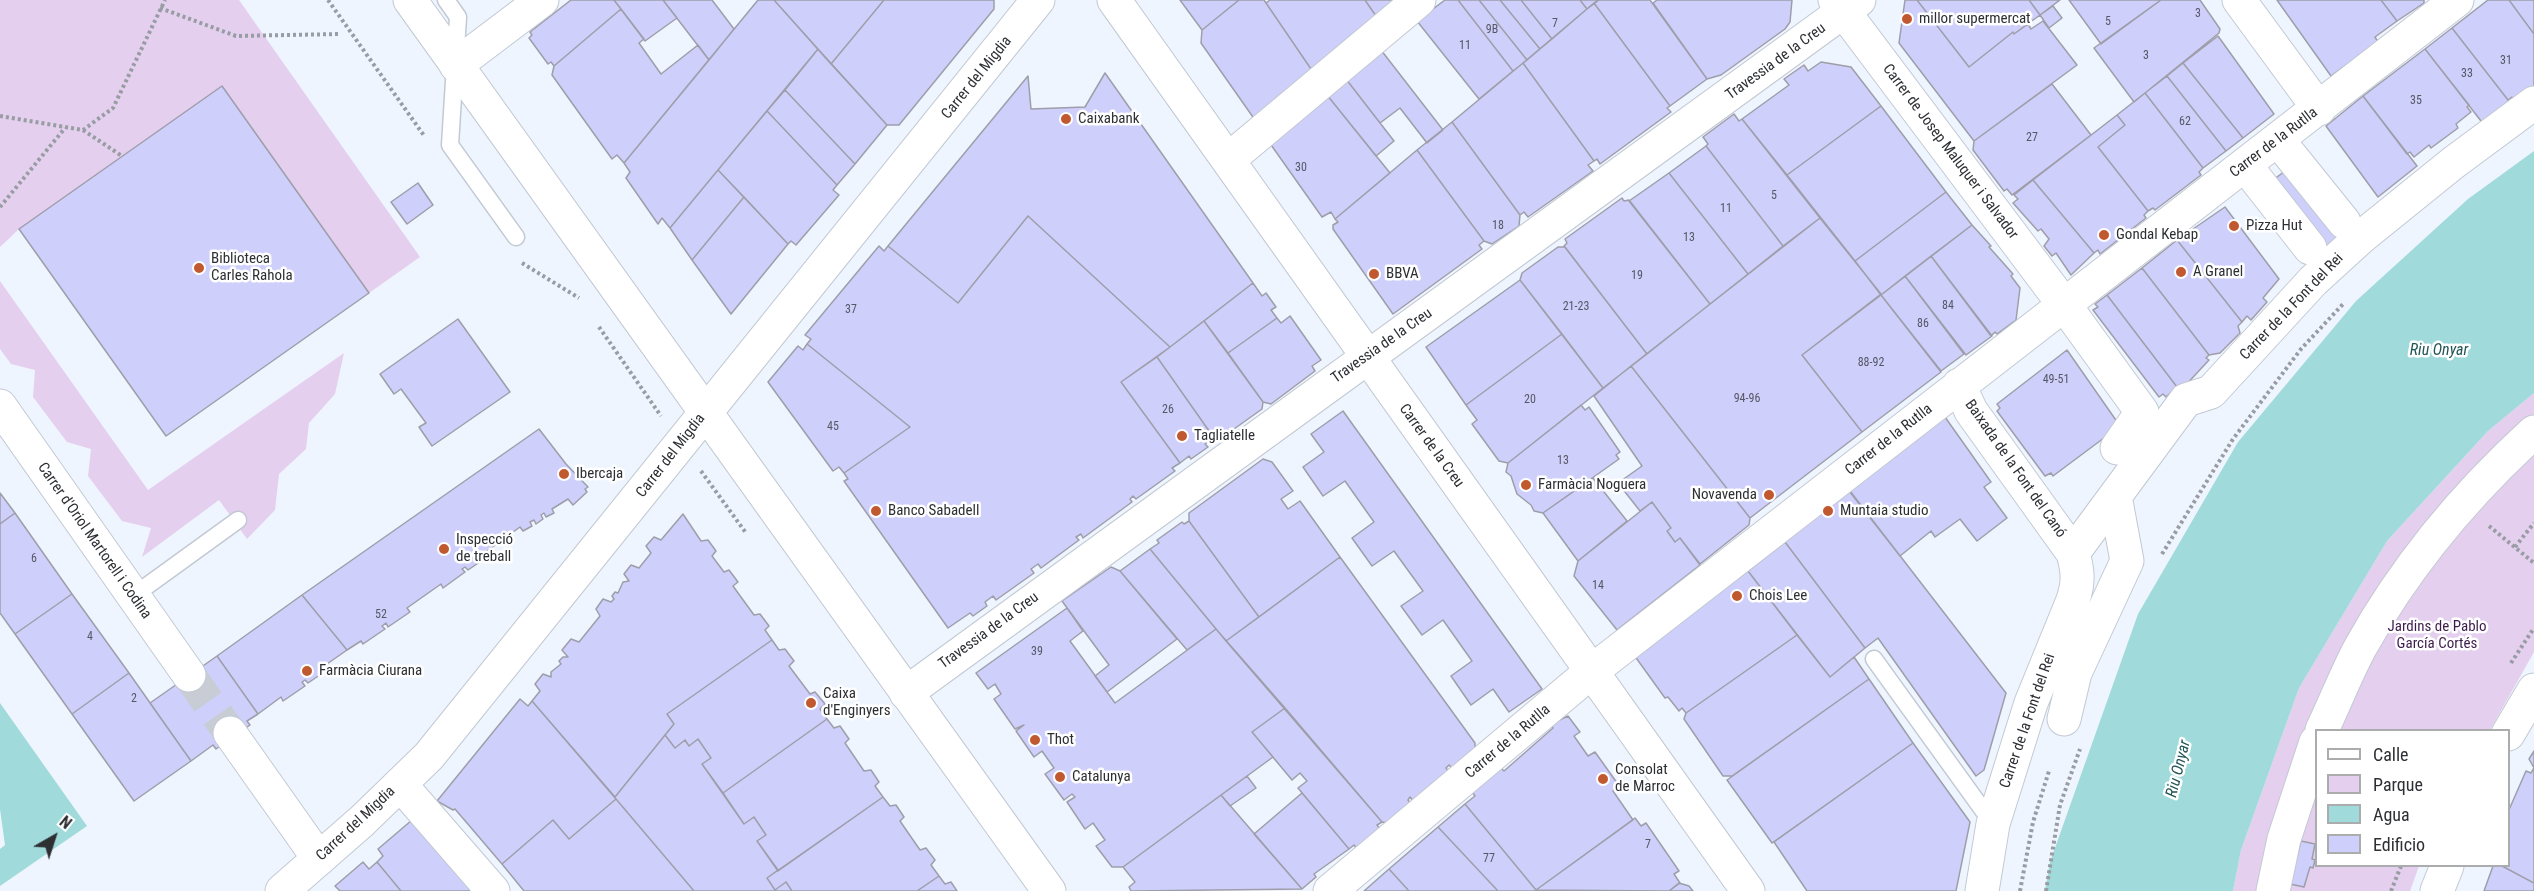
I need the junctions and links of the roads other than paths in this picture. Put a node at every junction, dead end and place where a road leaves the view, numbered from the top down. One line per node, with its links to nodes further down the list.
1 (410, 0): 10 (street)
2 (446, 0): 10 (lane)
3 (542, 0): 10 (street)
4 (1038, 0): 23 (street, Carrer del Migdia)
5 (1114, 0): 14 (street, Carrer de la Creu)
6 (1419, 0): 14 (street)
7 (2239, 0): 12 (street)
8 (2457, 0): 12 (street, Carrer de la Rutlla)
9 (1846, 4): 19 (street, Carrer de Josep Maluquer i Salvador); 20 (street, Travessia de la Creu)
10 (456, 65): 17 (lane); 23 (street)
11 (2534, 103): 16 (street, Carrer de la Font del Rei)
12 (2319, 109): 13 (street, Carrer de la Rutlla)
13 (2278, 140): 15 (street, Carrer de la Rutlla); 16 (street)
14 (1228, 160): 20 (street, Carrer de la Creu)
15 (2245, 165): 18 (street); 19 (street, Carrer de la Rutlla)
16 (2351, 230): 18 (street, Carrer de la Font del Rei)
17 (516, 237)
18 (2318, 257): 25 (street, Carrer de la Font del Rei)
19 (2064, 304): 21 (street, Carrer de la Rutlla); 25 (street, Carrer de Josep Maluquer i Salvador)
20 (1368, 357): 30 (street, Carrer de la Creu); 33 (street, Travessia de la Creu)
21 (1959, 385): 27 (street, Baixada de la Font del Canó); 30 (street, Carrer de la Rutlla)
22 (0, 406): 28 (street, Carrer d'Oriol Martorell i Codina)
23 (704, 413): 33 (street); 39 (street, Carrer del Migdia)
24 (2534, 432): 35 (street)
25 (2118, 474): 27 (street, Carrer de la Font del Rei); 34 (street, Carrer de la Font del Rei)
26 (238, 520): 28 (lane)
27 (2073, 553): 40 (street, Carrer de la Font del Rei)
28 (133, 596): 31 (street, Carrer d'Oriol Martorell i Codina)
29 (1874, 659): 40 (lane)
30 (1592, 671): 46 (street, Carrer de la Rutlla); 47 (street, Carrer de la Creu)
31 (189, 675)
32 (2534, 690): 36 (street)
33 (906, 693): 45 (street)
34 (2074, 729)
35 (2322, 729)
36 (2510, 731)
37 (230, 733): 41 (street)
38 (2315, 745): 49 (street)
39 (400, 784): 41 (street, Carrer del Migdia); 44 (street)
40 (1993, 824): 48 (street, Carrer de la Font del Rei)
41 (319, 859): 43 (street, Carrer del Migdia)
42 (2446, 867): 50 (street)
43 (282, 891)
44 (494, 891)
45 (1049, 891)
46 (1330, 891)
47 (1748, 891)
48 (1982, 891)
49 (2273, 891)
50 (2437, 891)

